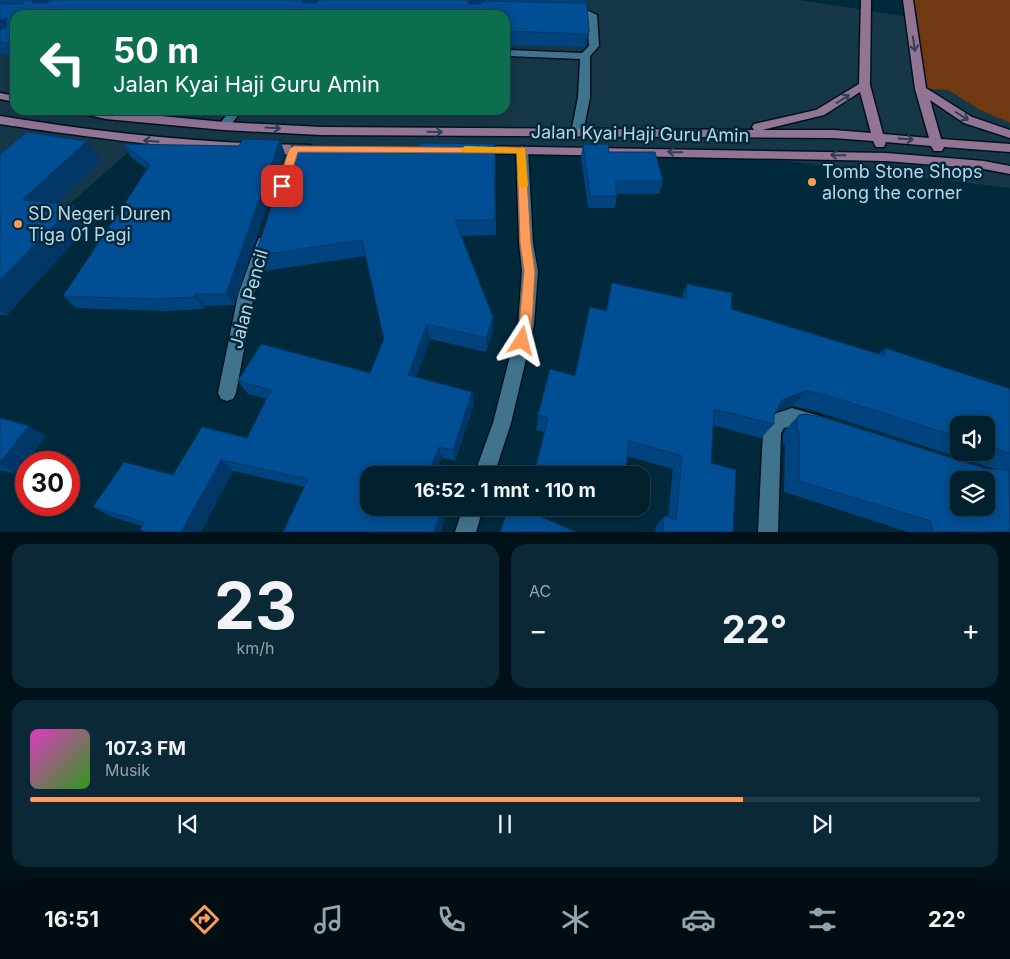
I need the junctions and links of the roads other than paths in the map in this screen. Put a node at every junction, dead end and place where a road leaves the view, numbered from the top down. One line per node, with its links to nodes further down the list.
1 (866, 0): 6 (main road)
2 (908, 0): 7 (main road, one-way to 7)
3 (553, 11): 5 (street)
4 (510, 53): 5 (street)
5 (585, 56): 12 (street)
6 (864, 85): 13 (main road, one-way to 6); 15 (main road)
7 (921, 89): 14 (main road, one-way to 14); 16 (main road)
8 (116, 115): 11 (main road, Jalan Kyai Haji Guru Amin)
9 (232, 115): 11 (street)
10 (0, 120): 18 (main road, one-way to 10)
11 (224, 126): 12 (main road, Jalan Kyai Haji Guru Amin, one-way to 12)
12 (577, 133): 13 (main road, Jalan Kyai Haji Guru Amin)
13 (731, 133): 15 (main road, Jalan Kyai Haji Guru Amin)
14 (1010, 134)
15 (877, 137): 16 (main road, Jalan Kyai Haji Guru Amin, one-way to 16); 21 (main road)
16 (935, 141): 17 (main road, Jalan Kyai Haji Guru Amin); 22 (main road)
17 (1010, 148)
18 (323, 149)
19 (466, 150): 20 (main road, Jalan Kyai Haji Guru Amin)
20 (522, 150): 21 (main road, Jalan Kyai Haji Guru Amin, one-way to 20); 27 (street)
21 (886, 157): 22 (main road, Jalan Kyai Haji Guru Amin)
22 (944, 161): 23 (main road, Jalan Kyai Haji Guru Amin)
23 (1010, 170)
24 (267, 232): 25 (street, Jalan Pencil)
25 (227, 393)
26 (830, 427): 30 (street)
27 (487, 466)
28 (470, 516): 29 (street)
29 (465, 532)
30 (768, 532)

